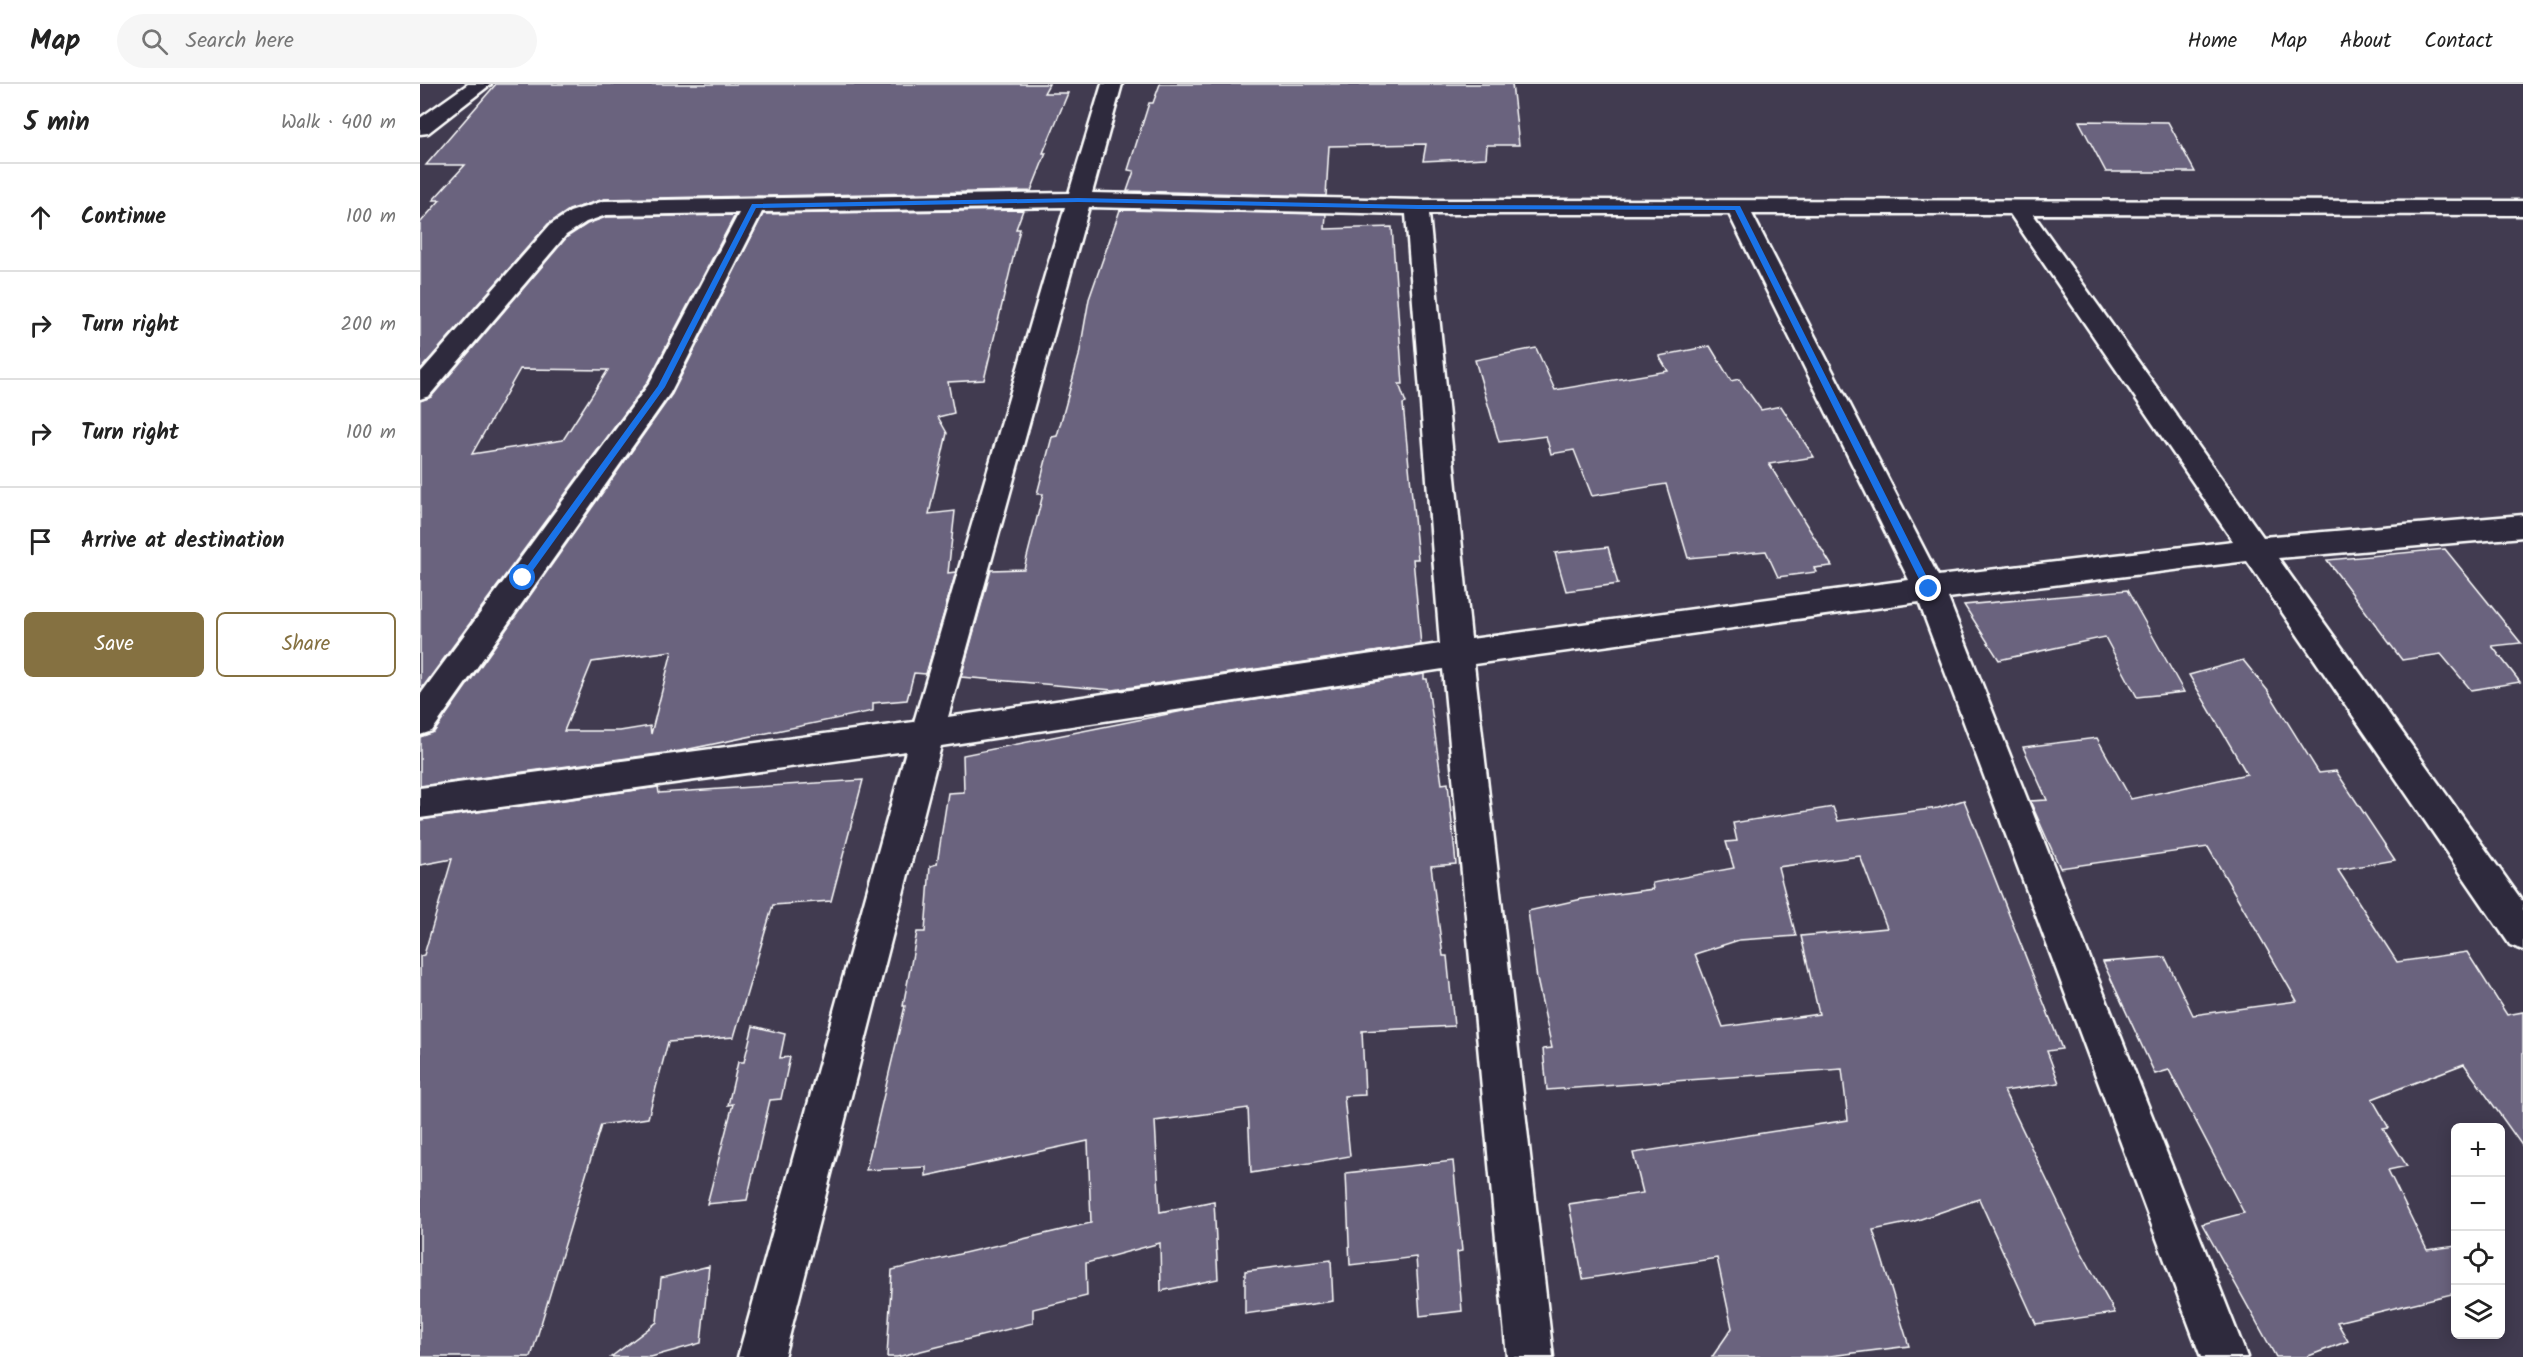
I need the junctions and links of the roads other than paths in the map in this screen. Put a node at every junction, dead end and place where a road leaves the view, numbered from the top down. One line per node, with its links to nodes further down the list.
1 (481, 84): 3 (street)
2 (1112, 84): 4 (street)
3 (420, 129)
4 (1078, 200): 5 (street); 6 (street); 16 (street)
5 (754, 206): 10 (street); 15 (street)
6 (1418, 207): 7 (street); 14 (street)
7 (1737, 208): 8 (street); 13 (street)
8 (2017, 208): 9 (street); 12 (street)
9 (2523, 208)
10 (420, 390)
11 (2523, 526): 12 (street)
12 (2257, 549): 13 (street); 18 (street)
13 (1929, 589): 14 (street); 21 (street)
14 (1456, 654): 16 (street); 20 (street)
15 (420, 721)
16 (927, 734): 17 (street); 19 (street)
17 (420, 803)
18 (2523, 933)
19 (761, 1357)
20 (1530, 1357)
21 (2224, 1357)

